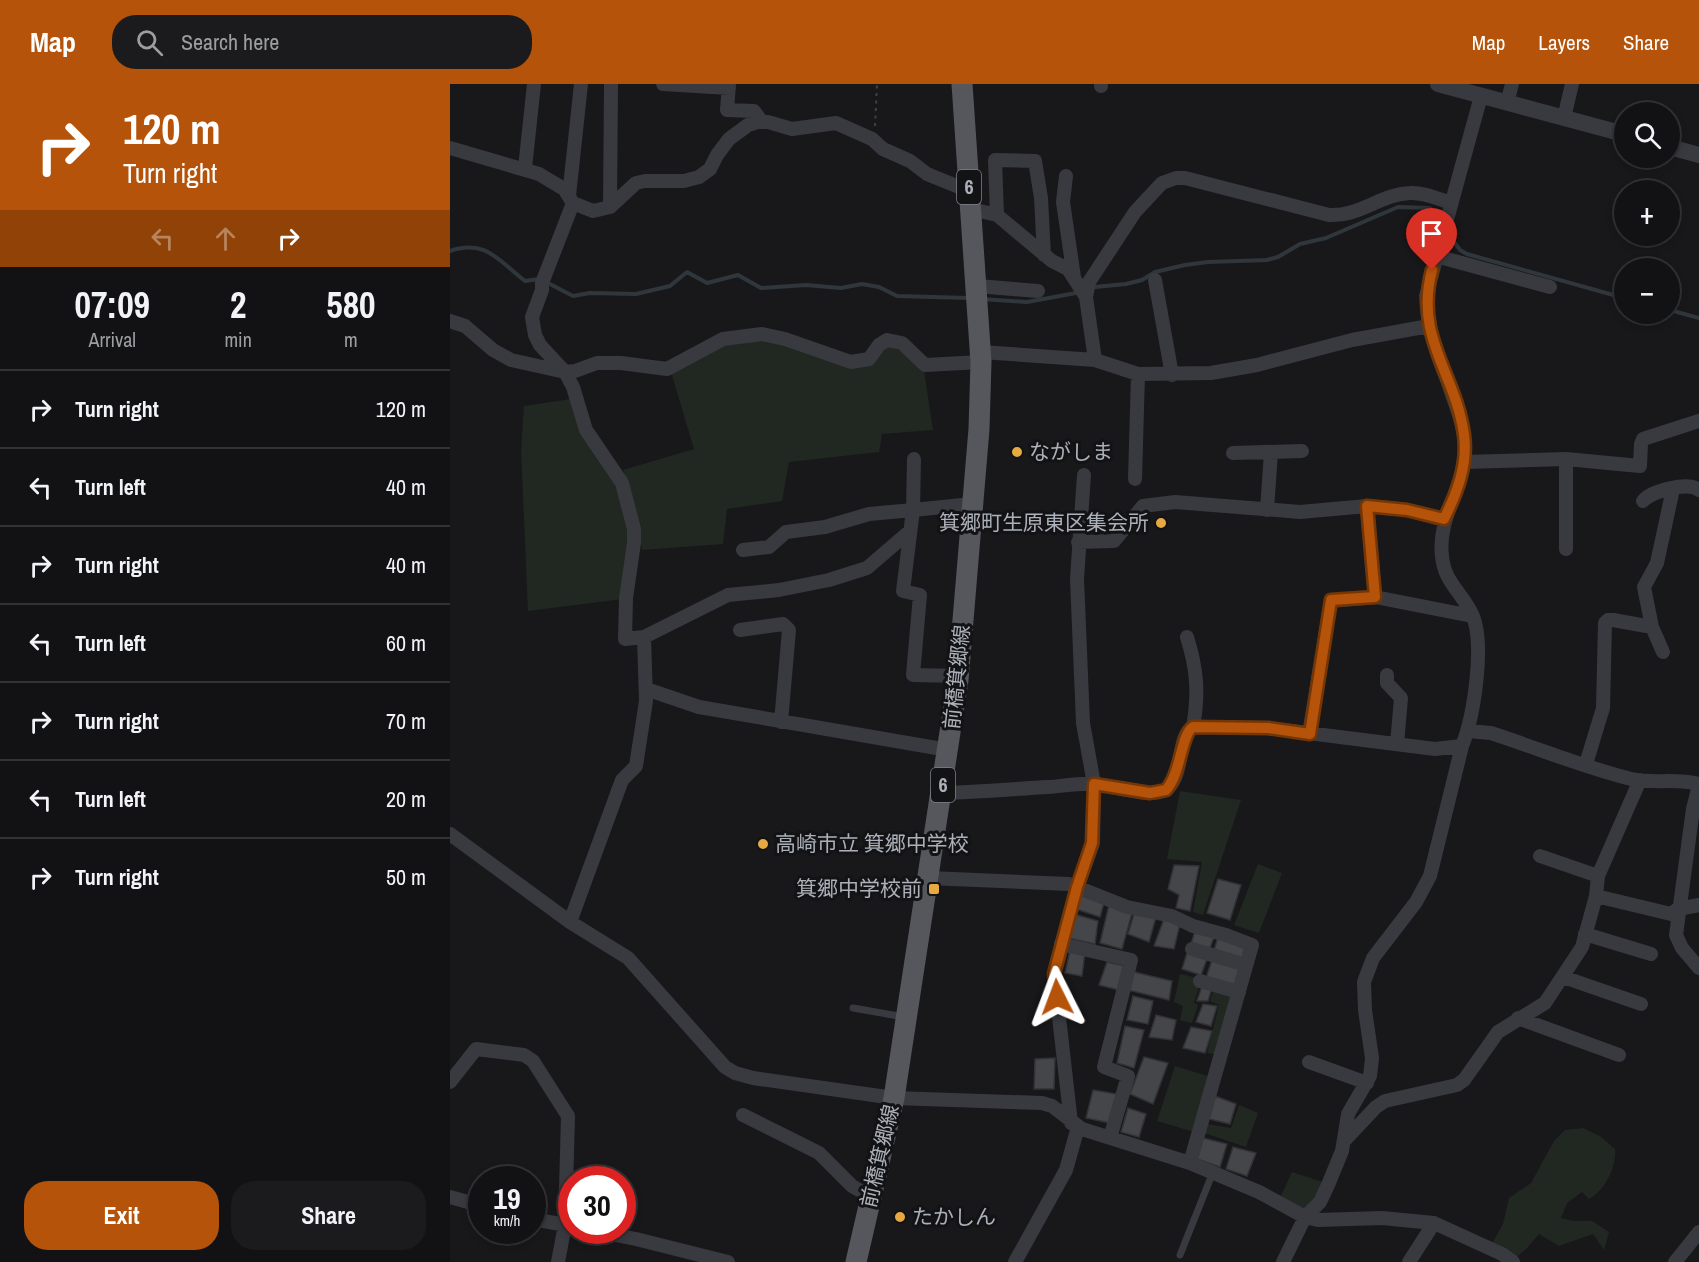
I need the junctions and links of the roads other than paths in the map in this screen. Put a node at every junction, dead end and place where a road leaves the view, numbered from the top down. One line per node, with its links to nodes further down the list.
1 (534, 84): 18 (street)
2 (581, 84): 20 (street)
3 (610, 84): 23 (street)
4 (663, 84): 9 (street)
5 (962, 84): 21 (main road, 前橋箕郷線 / 6)
6 (1438, 84): 10 (street)
7 (1512, 84): 11 (street)
8 (1572, 84): 12 (street)
9 (729, 86): 13 (street)
10 (1476, 91): 11 (street); 22 (street)
11 (1507, 103): 12 (street)
12 (1564, 118): 14 (street)
13 (762, 122): 21 (street); 23 (street)
14 (1614, 131)
15 (450, 148): 18 (street)
16 (1680, 150): 17 (street)
17 (1699, 155)
18 (525, 168): 20 (street)
19 (1066, 176): 27 (street)
20 (571, 200): 23 (street); 37 (street)
21 (970, 200): 24 (street); 31 (main road, 前橋箕郷線 / 6)
22 (1451, 203): 26 (street); 32 (street)
23 (610, 207)
24 (997, 215): 25 (street); 25 (street)
25 (1044, 255): 27 (street)
26 (1436, 256): 29 (street); 34 (street)
27 (1074, 277): 32 (street)
28 (1155, 280): 39 (street)
29 (1550, 287)
30 (1038, 291): 31 (street)
31 (977, 293): 35 (main road, 前橋箕郷線 / 6)
32 (1086, 297): 36 (street)
33 (450, 321): 37 (street)
34 (1429, 326): 39 (street); 46 (street)
35 (981, 357): 36 (street); 37 (street); 52 (main road, 前橋箕郷線 / 6)
36 (1095, 360): 38 (street)
37 (565, 372): 65 (street)
38 (1138, 374): 39 (street); 48 (street)
39 (1172, 375)
40 (1699, 421): 45 (street)
41 (1302, 451): 42 (street)
42 (1271, 452): 43 (street); 55 (street)
43 (1233, 453)
44 (914, 459): 54 (street)
45 (1566, 459): 46 (street); 59 (street)
46 (1464, 462): 56 (street)
47 (1084, 475): 58 (street)
48 (1135, 479)
49 (1673, 489): 50 (street); 51 (street); 63 (street)
50 (1699, 490)
51 (1643, 501)
52 (972, 504): 54 (street); 69 (main road, 前橋箕郷線 / 6)
53 (1367, 506): 55 (street); 56 (street); 61 (street)
54 (913, 510): 57 (street); 60 (street)
55 (1266, 510): 58 (street)
56 (1444, 519): 62 (street)
57 (910, 531): 65 (street); 69 (street)
58 (1078, 542): 80 (street)
59 (1566, 549)
60 (743, 550)
61 (1375, 597): 62 (street); 74 (street)
62 (1473, 616): 73 (street)
63 (1652, 627): 67 (street); 78 (street)
64 (740, 630): 71 (street)
65 (645, 637): 70 (street)
66 (1187, 637): 72 (street)
67 (1663, 652)
68 (1387, 675): 75 (street)
69 (959, 676): 77 (main road, 前橋箕郷線 / 6)
70 (646, 689): 71 (street); 91 (street)
71 (781, 722): 77 (street)
72 (1193, 727): 74 (street); 80 (street)
73 (1468, 731): 76 (street); 78 (street)
74 (1310, 734): 75 (street)
75 (1396, 744): 76 (street)
76 (1462, 746): 108 (street)
77 (948, 750): 82 (main road, 前橋箕郷線 / 6)
78 (1586, 764): 79 (street)
79 (1640, 780): 81 (street); 85 (street)
80 (1094, 784): 82 (street); 87 (street)
81 (1699, 784): 90 (street)
82 (942, 793): 86 (main road, 前橋箕郷線 / 6)
83 (450, 834): 91 (street)
84 (1540, 856): 85 (street)
85 (1598, 876): 88 (street)
86 (928, 878): 87 (street); 103 (main road, 前橋箕郷線 / 6)
87 (1077, 887): 93 (street); 96 (street)
88 (1596, 896): 90 (street); 92 (street)
89 (1699, 905): 90 (street)
90 (1678, 909): 97 (street)
91 (570, 922): 109 (street)
92 (1585, 934): 95 (street); 98 (street)
93 (1061, 944): 111 (street); 112 (street)
94 (1192, 949): 96 (street)
95 (1651, 954)
96 (1246, 965): 100 (street)
97 (1699, 968)
98 (1563, 977): 101 (street); 104 (street)
99 (1200, 981): 100 (street)
100 (1239, 992): 114 (street)
101 (1641, 1004)
102 (853, 1008): 103 (lane)
103 (907, 1018): 109 (main road, 前橋箕郷線 / 6)
104 (1518, 1018): 105 (street); 113 (street)
105 (1619, 1055)
106 (1309, 1062): 108 (street)
107 (450, 1082): 115 (street)
108 (1367, 1083): 113 (street)
109 (894, 1098): 111 (street); 118 (main road, 前橋箕郷線 / 6)
110 (743, 1115): 118 (street)
111 (1075, 1125): 112 (street); 131 (street)
112 (1110, 1138): 114 (street)
113 (1344, 1141): 120 (street)
114 (1190, 1163): 116 (street)
115 (568, 1166)
116 (1213, 1172): 120 (street); 126 (lane)
117 (450, 1197): 119 (street)
118 (871, 1197): 130 (main road, 前橋箕郷線 / 6)
119 (468, 1202)
120 (1305, 1217): 121 (street); 132 (street)
121 (1434, 1223): 133 (street); 134 (street)
122 (1699, 1232): 127 (street)
123 (636, 1239): 129 (street)
124 (563, 1244): 128 (street)
125 (1699, 1252): 127 (street)
126 (1180, 1255)
127 (1680, 1256)
128 (558, 1262)
129 (728, 1262)
130 (856, 1262)
131 (1015, 1262)
132 (1283, 1262)
133 (1410, 1262)
134 (1513, 1262)

